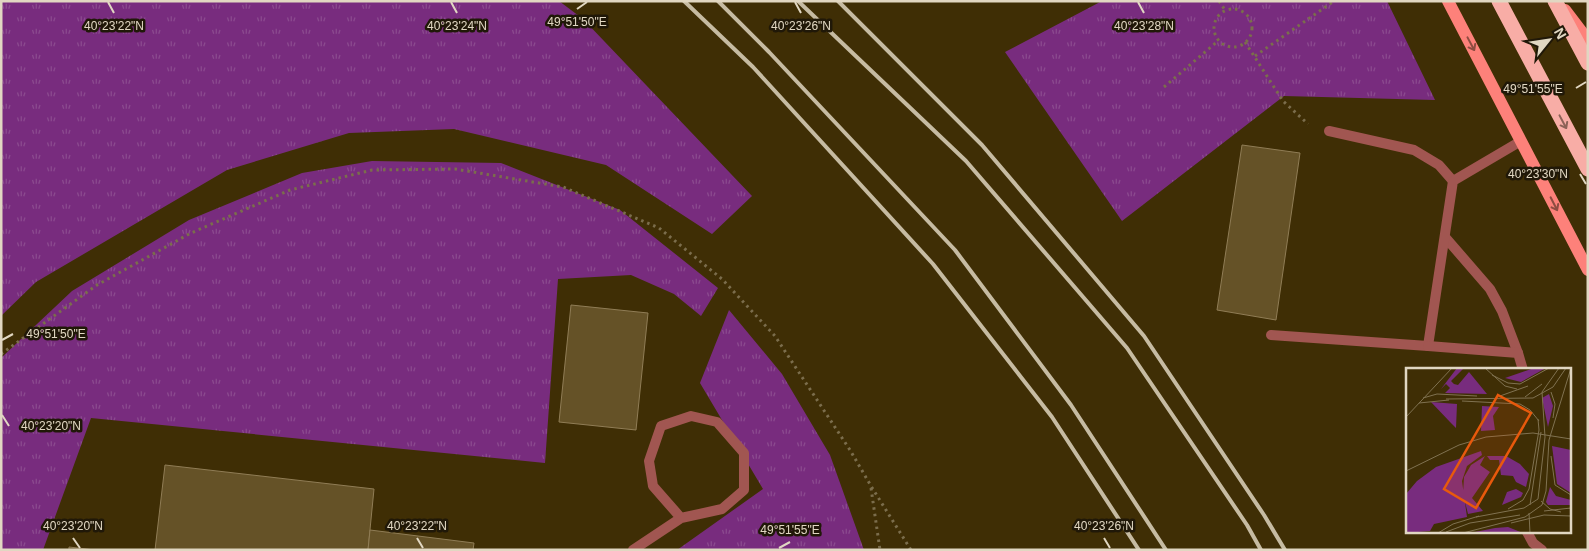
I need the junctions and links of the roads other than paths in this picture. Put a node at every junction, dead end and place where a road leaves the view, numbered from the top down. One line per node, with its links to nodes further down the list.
1 (1448, 1): 8 (main road, one-way to 8)
2 (1499, 1): 9 (highway, one-way to 9)
3 (1555, 1): 6 (highway)
4 (1559, 1): 5 (main road)
5 (1588, 40)
6 (1588, 62)
7 (1329, 132): 10 (lane)
8 (1521, 141): 10 (lane); 12 (main road, one-way to 12)
9 (1588, 169)
10 (1453, 181): 11 (lane)
11 (1445, 237): 14 (lane); 15 (lane)
12 (1588, 270)
13 (1272, 336): 14 (lane)
14 (1428, 346): 15 (lane)
15 (1518, 353): 16 (lane)
16 (1522, 368)
17 (681, 518): 17 (lane); 19 (lane)
18 (1527, 534): 20 (lane)
19 (633, 550)
20 (1542, 550)

